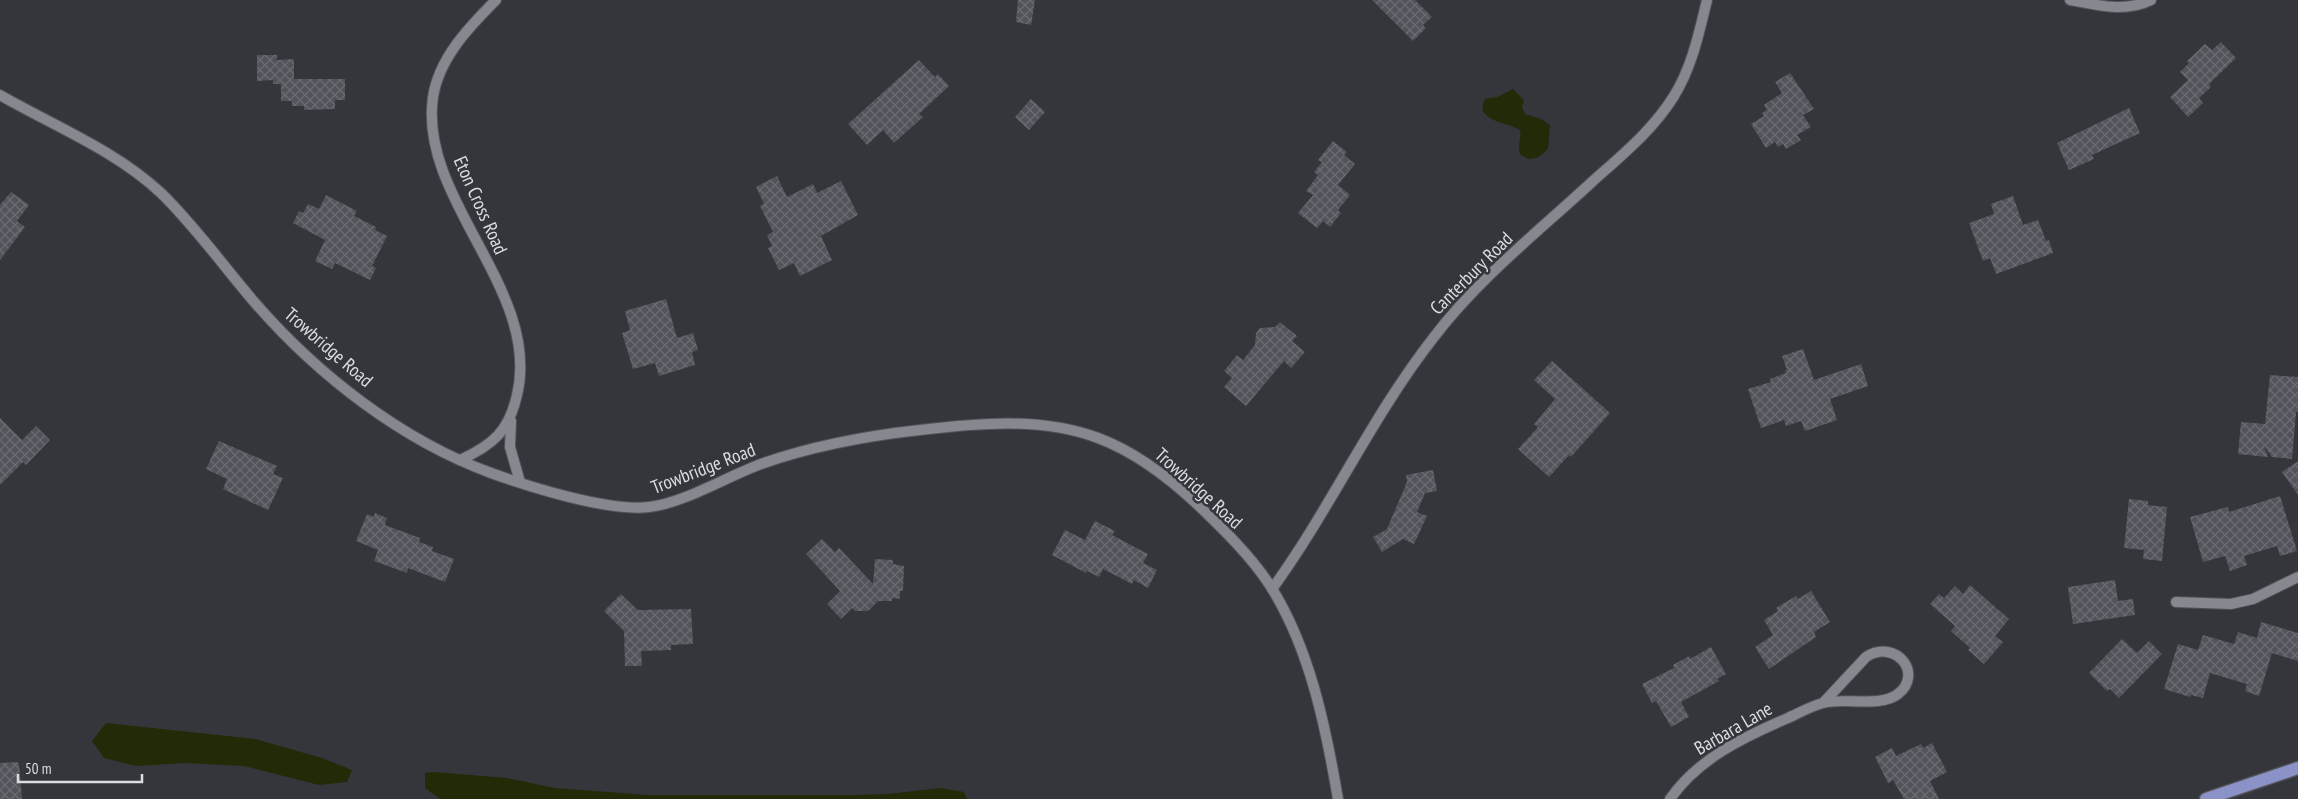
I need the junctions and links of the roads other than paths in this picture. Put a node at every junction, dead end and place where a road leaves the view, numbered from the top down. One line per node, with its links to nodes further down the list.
1 (496, 0): 6 (street, Eton Cross Road)
2 (1707, 0): 10 (street, Canterbury Road)
3 (2070, 0): 4 (street)
4 (2151, 0)
5 (0, 95): 7 (street, Trowbridge Road)
6 (513, 410): 7 (street, Eton Cross Road); 8 (street, Eton Cross Road)
7 (460, 460): 8 (street, Trowbridge Road)
8 (520, 482): 10 (street, Trowbridge Road)
9 (2298, 577): 11 (street)
10 (1272, 589): 14 (street, Trowbridge Road)
11 (2176, 602)
12 (1824, 702): 12 (street, Barbara Lane); 15 (street, Barbara Lane)
13 (2298, 768): 16 (main road)
14 (1338, 799)
15 (1670, 799)
16 (2206, 799)

